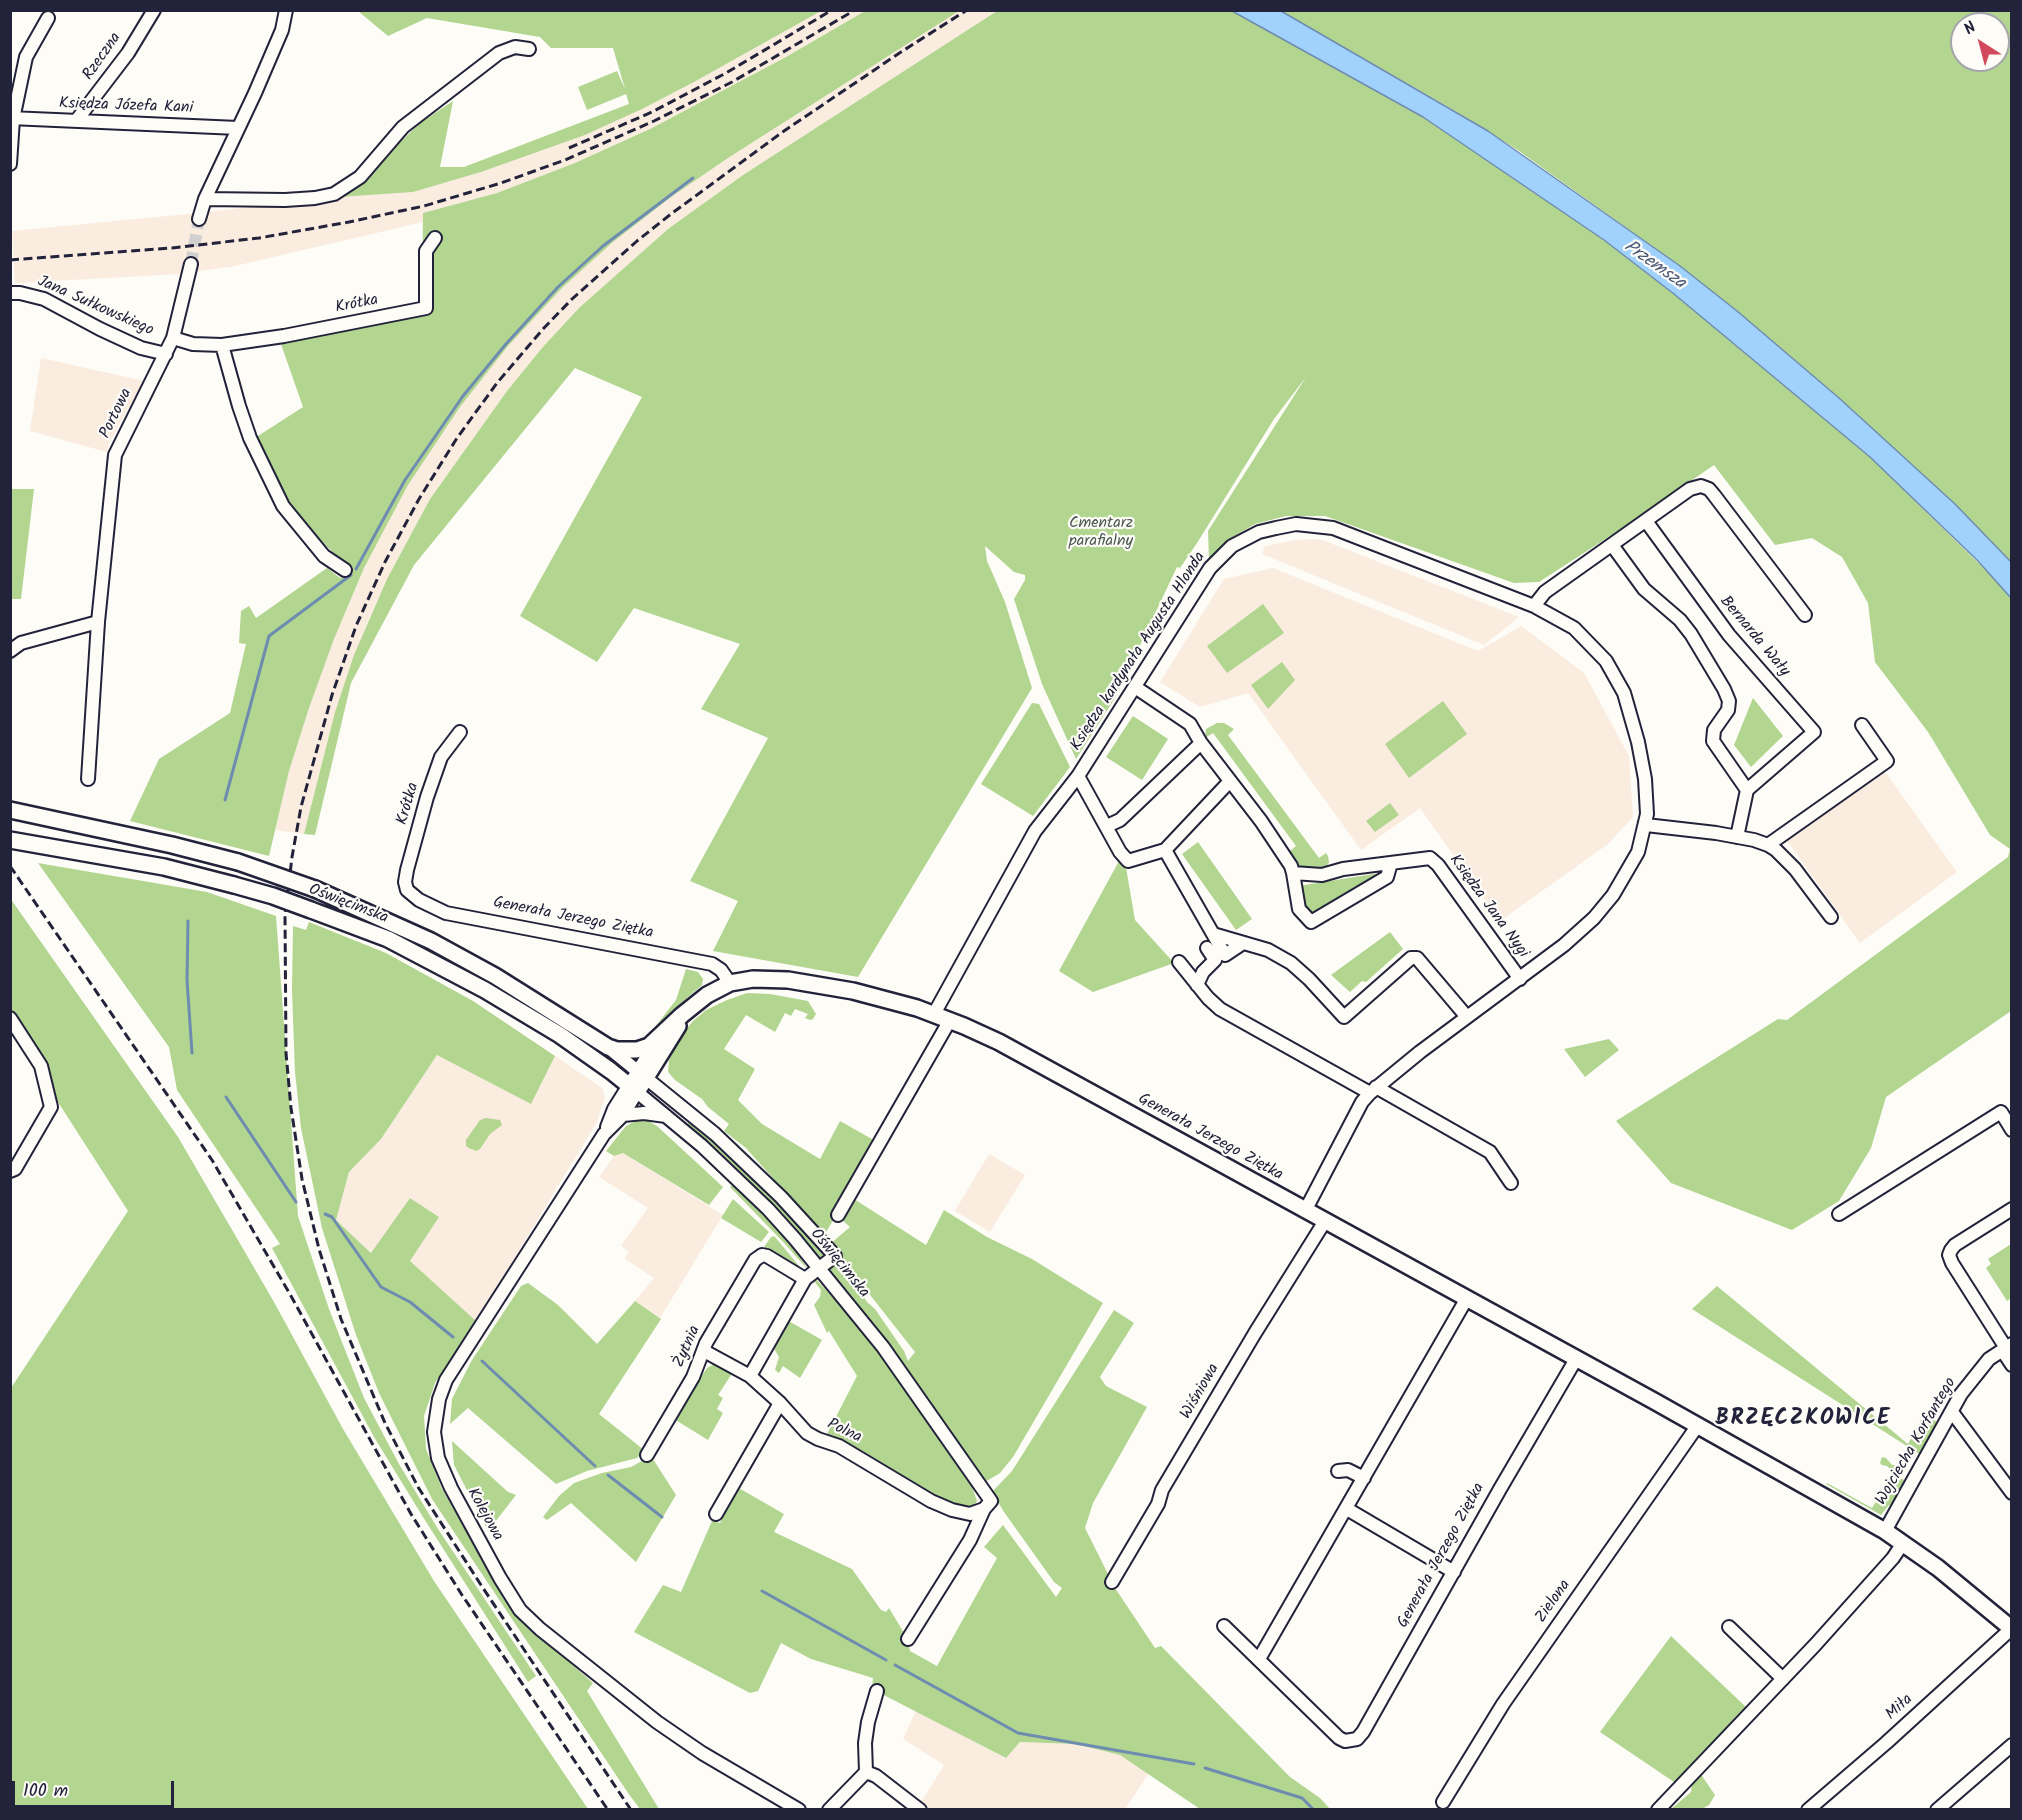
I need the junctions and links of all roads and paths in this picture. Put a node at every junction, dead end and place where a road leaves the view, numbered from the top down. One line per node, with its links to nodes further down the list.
1 (154, 10): 6 (street, Rzeczna)
2 (286, 10): 7 (street)
3 (48, 18): 5 (street)
4 (529, 49): 9 (street)
5 (12, 118): 6 (street, Księdza Józefa Kani); 8 (street)
6 (76, 121): 7 (street, Księdza Józefa Kani)
7 (237, 128): 9 (street)
8 (10, 164)
9 (205, 199): 10 (street)
10 (199, 219)
11 (435, 238): 15 (street, Krótka)
12 (191, 264): 14 (street, Portowa)
13 (10, 293): 16 (street, Jana Sułkowskiego)
14 (173, 338): 15 (street); 16 (street, Portowa)
15 (222, 345): 19 (street)
16 (166, 354): 22 (street, Portowa)
17 (1646, 521): 18 (street); 21 (street); 31 (street, Bernarda Wały)
18 (1612, 545): 20 (street); 31 (street)
19 (345, 570)
20 (1534, 606): 24 (street, Księdza kardynała Augusta Hlonda); 33 (street, Księdza kardynała Augusta Hlonda)
21 (1805, 615)
22 (98, 622): 23 (street); 29 (street, Portowa)
23 (10, 651)
24 (1135, 687): 27 (street); 28 (street, Księdza kardynała Augusta Hlonda)
25 (1862, 725): 37 (street)
26 (460, 732): 41 (street, Krótka)
27 (1201, 743): 30 (street); 34 (street)
28 (1078, 776): 34 (street, Księdza kardynała Augusta Hlonda); 49 (street)
29 (88, 779)
30 (1230, 781): 38 (street); 40 (street)
31 (1747, 790): 35 (street)
32 (14, 808): 54 (main road, Oświęcimska, bridge)
33 (1646, 825): 35 (street); 45 (street, Księdza kardynała Augusta Hlonda)
34 (1107, 826): 38 (street, Księdza kardynała Augusta Hlonda)
35 (1737, 837): 37 (street)
36 (10, 840): 56 (main road, Oświęcimska, bridge)
37 (1768, 845): 42 (street)
38 (1166, 850): 50 (street)
39 (1391, 863): 40 (street, Księdza Jana Nygi); 40 (street); 45 (street, Księdza Jana Nygi)
40 (1293, 873)
41 (408, 890): 46 (street, Generała Jerzego Ziętka)
42 (1831, 917)
43 (1207, 948): 47 (street)
44 (1179, 962): 47 (street)
45 (1520, 979): 50 (street, Księdza kardynała Augusta Hlonda)
46 (730, 983): 48 (main road, Generała Jerzego Ziętka); 49 (main road, Generała Jerzego Ziętka)
47 (1197, 985): 57 (street)
48 (682, 1014): 53 (main road); 55 (main road)
49 (934, 1014): 52 (main road, Generała Jerzego Ziętka)
50 (1467, 1017): 57 (street, Księdza kardynała Augusta Hlonda)
51 (10, 1018): 63 (street)
52 (950, 1020): 66 (main road, Generała Jerzego Ziętka); 68 (street)
53 (649, 1046): 54 (main road, Oświęcimska); 55 (street)
54 (608, 1047): 55 (street, Oświęcimska)
55 (642, 1075): 56 (main road); 70 (street, Oświęcimska)
56 (633, 1088): 59 (street, Kolejowa); 60 (street, Oświęcimska); 62 (street, Kolejowa)
57 (1373, 1090): 64 (street); 66 (street, Księdza kardynała Augusta Hlonda)
58 (2006, 1108): 61 (street); 67 (street)
59 (623, 1115): 60 (street); 62 (street, Kolejowa)
60 (667, 1116): 70 (street, Oświęcimska)
61 (2012, 1130)
62 (604, 1134): 102 (street, Kolejowa)
63 (10, 1172)
64 (1511, 1183)
65 (2012, 1209): 73 (street)
66 (1305, 1211): 69 (main road, Generała Jerzego Ziętka)
67 (1839, 1214)
68 (838, 1215)
69 (1325, 1221): 72 (main road, Generała Jerzego Ziętka); 91 (street, Wiśniowa)
70 (819, 1268): 71 (street); 85 (street, Oświęcimska)
71 (805, 1279): 74 (street, Żytnia); 77 (street)
72 (1467, 1298): 75 (main road, Generała Jerzego Ziętka); 83 (street)
73 (2006, 1347): 76 (street); 79 (street, Wojciecha Korfantego)
74 (704, 1351): 77 (street, Polna); 81 (street, Żytnia)
75 (1576, 1359): 80 (main road, Generała Jerzego Ziętka); 90 (street, Generała Jerzego Ziętka)
76 (2012, 1365)
77 (750, 1376): 78 (street, Polna)
78 (780, 1403): 85 (street, Polna); 87 (street)
79 (1952, 1412): 84 (street); 88 (street, Wojciecha Korfantego)
80 (1698, 1425): 88 (main road, Generała Jerzego Ziętka); 101 (street, Zielona)
81 (647, 1455)
82 (1338, 1471): 83 (street)
83 (1364, 1478): 86 (street)
84 (2012, 1493)
85 (988, 1505): 95 (street)
86 (1347, 1509): 90 (street); 96 (street)
87 (716, 1514)
88 (1885, 1531): 89 (main road, Generała Jerzego Ziętka)
89 (1903, 1543): 94 (main road, Generała Jerzego Ziętka); 97 (street)
90 (1454, 1572): 96 (street, Generała Jerzego Ziętka)
91 (1112, 1582)
92 (1224, 1626): 96 (street)
93 (1729, 1627): 97 (street)
94 (2011, 1629): 106 (street, Miła)
95 (908, 1639)
96 (1262, 1656)
97 (1783, 1679): 105 (street)
98 (877, 1691): 100 (street)
99 (2012, 1745): 107 (street)
100 (866, 1772): 103 (street); 104 (street)
101 (1443, 1802)
102 (800, 1809)
103 (830, 1809)
104 (920, 1809)
105 (1658, 1809)
106 (1808, 1809)
107 (1937, 1809)

